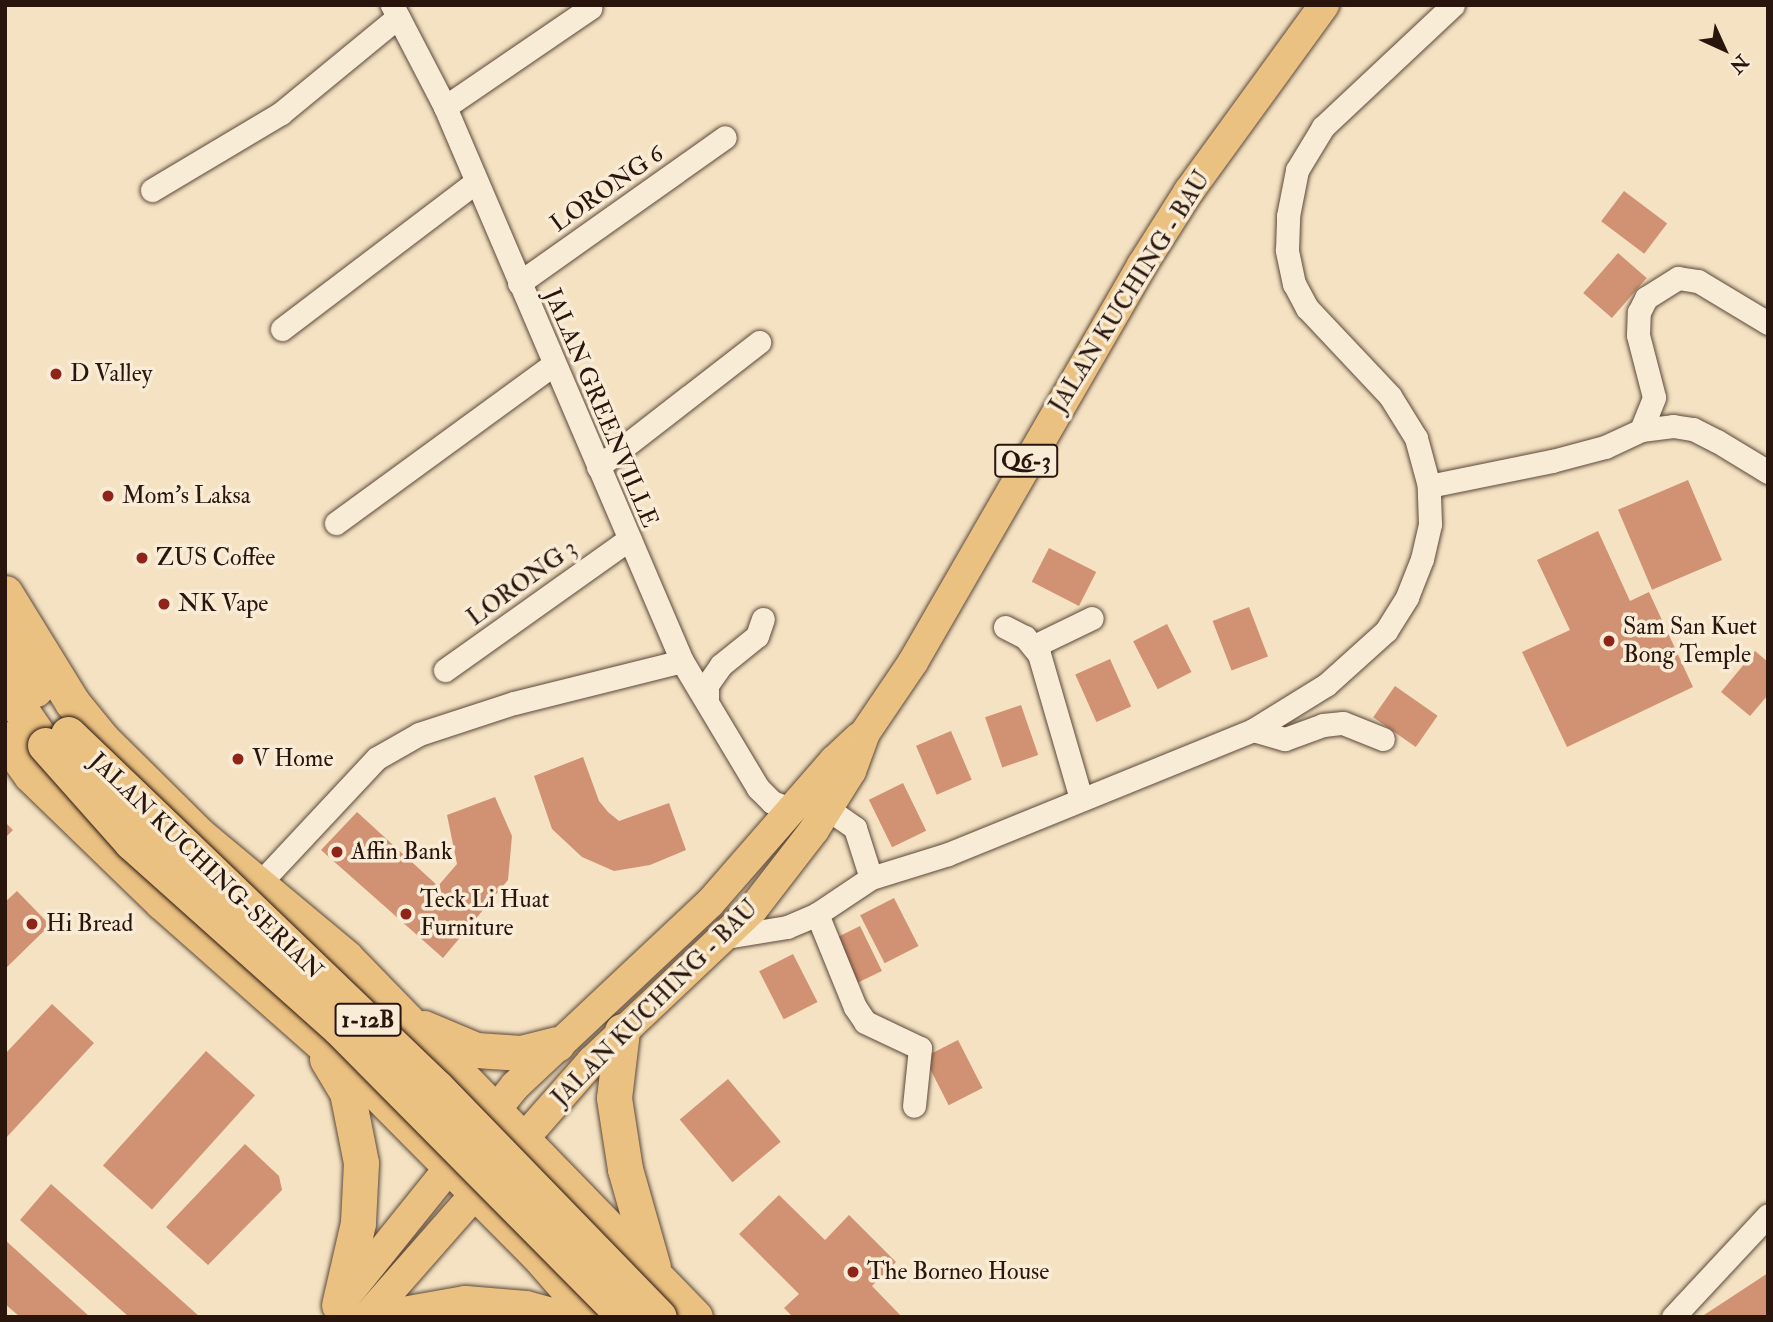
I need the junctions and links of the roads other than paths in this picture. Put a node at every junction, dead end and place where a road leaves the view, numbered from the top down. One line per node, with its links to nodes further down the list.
1 (1324, 5): 31 (main road, JALAN KUCHING - BAU / Q6-3)
2 (1453, 5): 17 (street)
3 (590, 8): 5 (street)
4 (395, 11): 5 (street, JALAN GREENVILLE); 8 (street)
5 (445, 107): 7 (street, JALAN GREENVILLE)
6 (725, 137): 9 (street, LORONG 6)
7 (476, 182): 9 (street, JALAN GREENVILLE); 11 (street)
8 (152, 190)
9 (519, 283): 13 (street, JALAN GREENVILLE)
10 (1768, 323): 14 (street)
11 (282, 329)
12 (760, 342): 15 (street)
13 (553, 365): 15 (street, JALAN GREENVILLE); 18 (street)
14 (1641, 430): 16 (street); 17 (street)
15 (598, 467): 19 (street, JALAN GREENVILLE)
16 (1768, 472)
17 (1429, 486): 30 (street)
18 (336, 523)
19 (629, 539): 26 (street, JALAN GREENVILLE); 27 (street, LORONG 3)
20 (5, 593): 39 (highway)
21 (1092, 618): 25 (street)
22 (763, 619): 29 (street)
23 (1005, 627): 25 (street)
24 (5, 642): 33 (highway, JALAN KUCHING-SERIAN / 1-12B)
25 (1034, 646): 35 (street)
26 (682, 661): 29 (street, JALAN GREENVILLE); 39 (street)
27 (445, 670)
28 (5, 687): 33 (highway, JALAN KUCHING-SERIAN)
29 (708, 702): 37 (street, JALAN GREENVILLE)
30 (1253, 730): 34 (street); 35 (street)
31 (865, 733): 36 (main road, JALAN KUCHING - BAU); 37 (main road, JALAN KUCHING - BAU)
32 (5, 739): 43 (highway)
33 (57, 739): 57 (highway, JALAN KUCHING-SERIAN, bridge); 58 (highway, JALAN KUCHING-SERIAN / 1-12B, bridge)
34 (1383, 740)
35 (1082, 799): 38 (street)
36 (828, 809): 38 (street); 41 (main road, JALAN KUCHING - BAU)
37 (792, 810): 45 (main road, JALAN KUCHING - BAU)
38 (871, 878): 40 (street)
39 (258, 885): 42 (highway)
40 (817, 914): 41 (street); 46 (street)
41 (726, 937): 44 (main road, JALAN KUCHING - BAU)
42 (408, 1021): 45 (highway); 47 (highway)
43 (307, 1030): 49 (highway); 53 (highway)
44 (622, 1031): 48 (main road, JALAN KUCHING - BAU); 52 (highway)
45 (557, 1044): 47 (main road, JALAN KUCHING - BAU)
46 (914, 1106)
47 (495, 1109): 48 (highway); 49 (main road, JALAN KUCHING - BAU)
48 (522, 1137): 50 (main road, JALAN KUCHING - BAU); 52 (highway)
49 (451, 1167): 50 (highway); 53 (main road, JALAN KUCHING - BAU)
50 (477, 1193): 53 (main road, JALAN KUCHING - BAU); 56 (highway)
51 (1768, 1215): 60 (street)
52 (654, 1272): 59 (highway)
53 (345, 1313)
54 (386, 1317): 55 (highway)
55 (559, 1317)
56 (592, 1317)
57 (625, 1317)
58 (659, 1317)
59 (695, 1317)
60 (1673, 1317)

